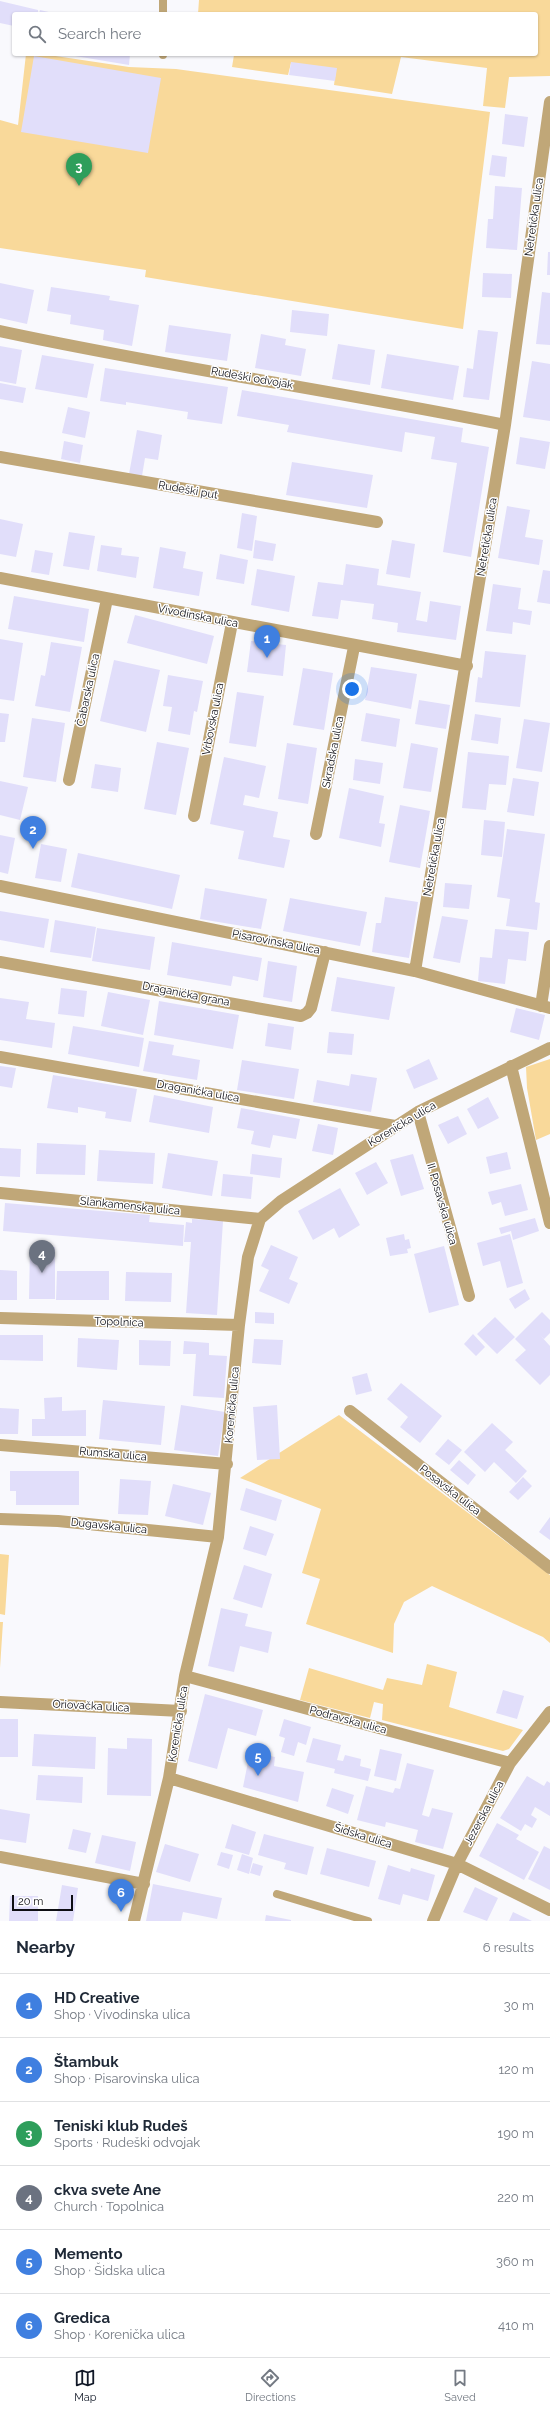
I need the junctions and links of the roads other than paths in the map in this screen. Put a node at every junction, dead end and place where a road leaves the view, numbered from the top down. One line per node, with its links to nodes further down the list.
1 (163, 0): 2 (lane)
2 (163, 12)
3 (550, 102): 5 (street, Netretička ulica)
4 (0, 331): 5 (street, Rudeški odvojak)
5 (505, 425): 12 (street, Netretička ulica)
6 (0, 457): 7 (street, Rudeški put)
7 (377, 522)
8 (0, 578): 9 (street, Vivodinska ulica)
9 (107, 599): 10 (street, Vivodinska ulica); 13 (street, Čabarska ulica)
10 (232, 623): 11 (street, Vivodinska ulica); 14 (street, Vrbovska ulica)
11 (354, 646): 12 (street, Vivodinska ulica); 15 (street, Skradska ulica)
12 (467, 666): 20 (street, Netretička ulica)
13 (69, 780)
14 (194, 816)
15 (316, 834)
16 (0, 886): 18 (street, Pisarovinska ulica)
17 (550, 946): 21 (street)
18 (325, 952): 19 (street, Draganićka grana); 20 (street, Pisarovinska ulica)
19 (0, 962)
20 (415, 971): 21 (street, Pisarovinska ulica)
21 (546, 1007)
22 (550, 1048): 24 (street, Korenička ulica)
23 (0, 1057): 26 (street, Draganićka ulica)
24 (511, 1066): 25 (street, Korenička ulica); 29 (street)
25 (418, 1112): 26 (street, Korenička ulica); 30 (street, II. Posavska ulica)
26 (395, 1126): 28 (street, Korenička ulica)
27 (0, 1194): 28 (street, Slankamenska ulica)
28 (260, 1219): 32 (street, Korenička ulica)
29 (550, 1223)
30 (468, 1296)
31 (0, 1318): 32 (street, Topolnica)
32 (239, 1325): 35 (street, Korenička ulica)
33 (350, 1411): 38 (street, Posavska ulica)
34 (0, 1445): 35 (street, Rumska ulica)
35 (227, 1464): 37 (street, Korenička ulica)
36 (0, 1519): 37 (street, Dugavska ulica)
37 (218, 1537): 39 (street, Korenička ulica)
38 (550, 1568)
39 (185, 1676): 41 (street, Korenička ulica); 43 (street, Podravska ulica)
40 (0, 1702): 41 (street, Oriovačka ulica)
41 (181, 1711): 44 (street, Korenička ulica)
42 (550, 1712): 43 (street, Jezerska ulica)
43 (510, 1763): 46 (street, Jezerska ulica)
44 (169, 1778): 46 (street, Šidska ulica); 47 (street, Korenička ulica)
45 (0, 1857): 47 (street)
46 (457, 1864): 49 (street, Šidska ulica); 52 (street, Jezerska ulica)
47 (144, 1884): 50 (street, Korenička ulica)
48 (277, 1894): 51 (lane)
49 (550, 1910)
50 (134, 1921)
51 (368, 1921)
52 (433, 1921)

